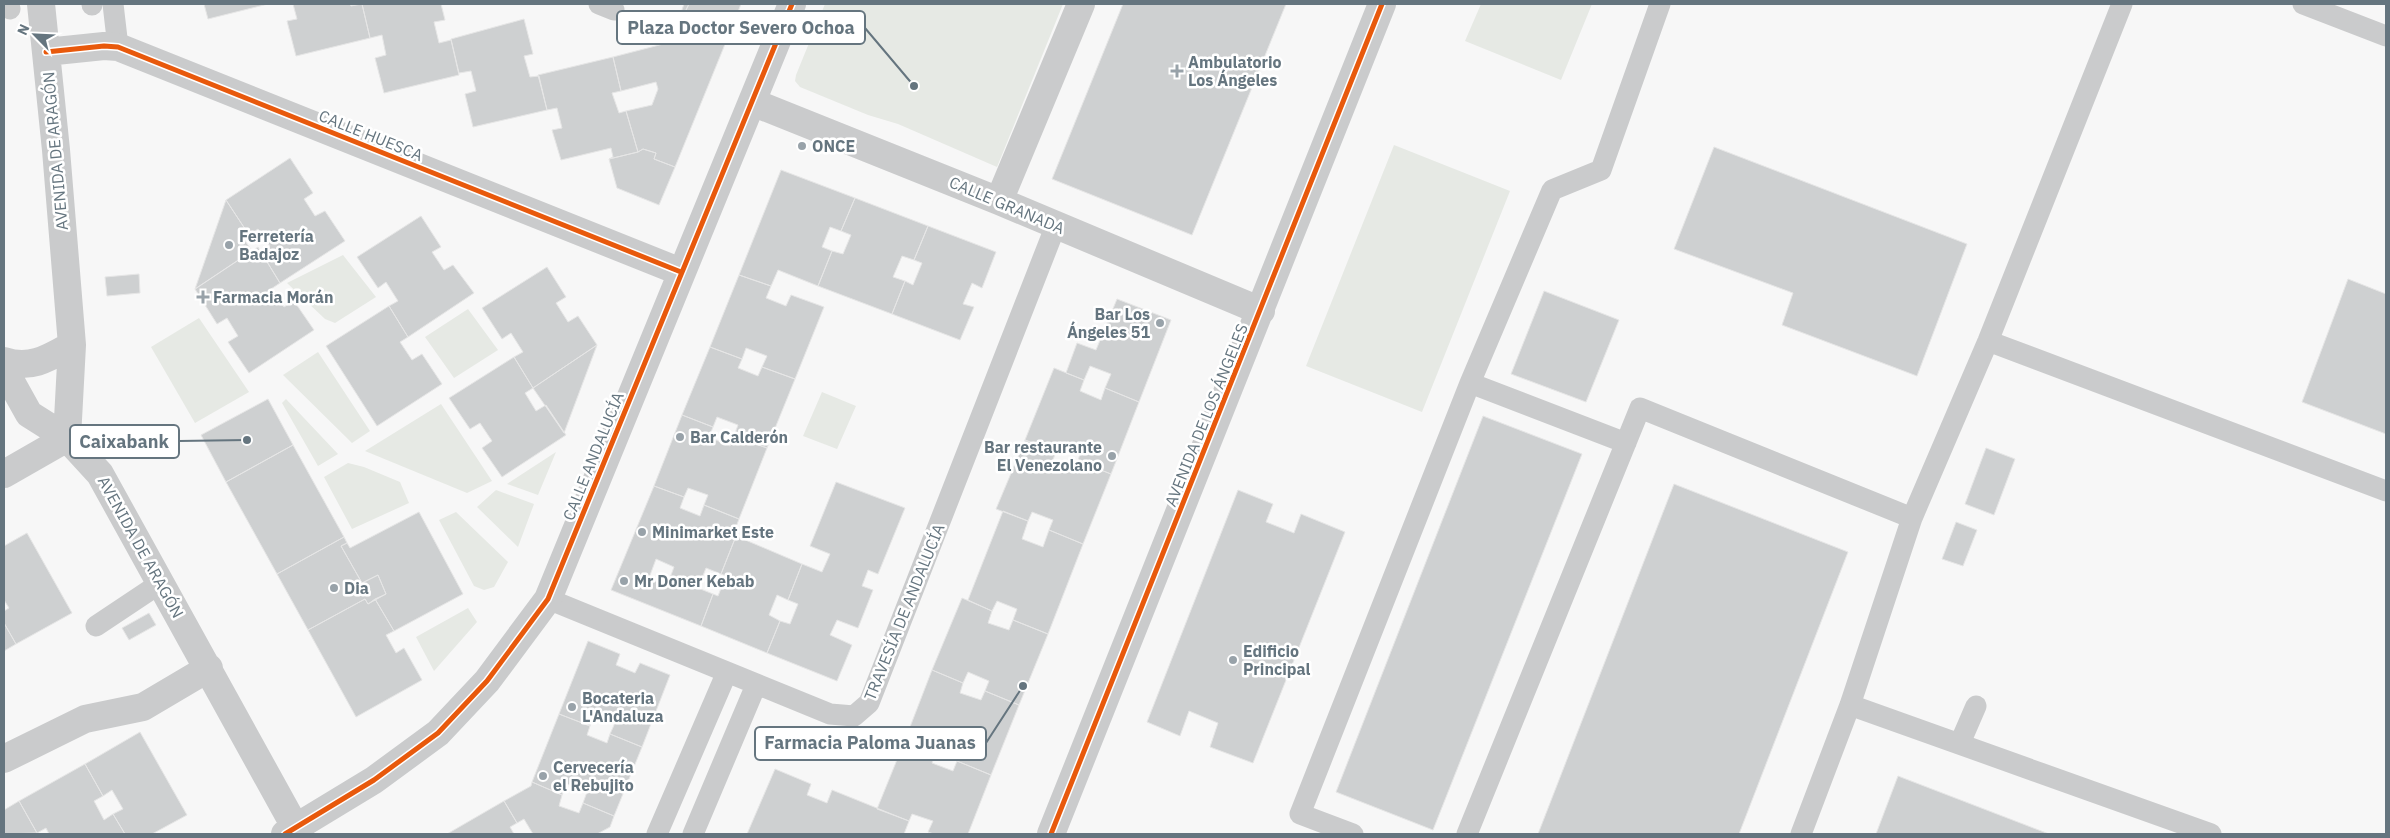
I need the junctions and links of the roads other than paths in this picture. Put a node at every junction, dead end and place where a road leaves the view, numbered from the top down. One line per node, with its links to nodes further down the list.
1 (41, 4): 12 (street, AVENIDA DE ARAGÓN)
2 (99, 4): 11 (lane)
3 (792, 4): 13 (street, CALLE ANDALUCÍA)
4 (1081, 4): 14 (street)
5 (1382, 4): 17 (street, AVENIDA DE LOS ÁNGELES)
6 (1660, 4): 22 (lane)
7 (2122, 4): 18 (lane)
8 (2303, 4): 9 (lane)
9 (2355, 13): 10 (lane)
10 (2386, 36)
11 (118, 47): 12 (street, CALLE HUESCA); 16 (street, CALLE HUESCA)
12 (46, 52): 19 (street, AVENIDA DE ARAGÓN)
13 (752, 102): 14 (street, CALLE GRANADA); 16 (street, CALLE ANDALUCÍA)
14 (999, 201): 15 (street, CALLE GRANADA)
15 (1056, 225): 17 (street, CALLE GRANADA); 34 (lane, TRAVESÍA DE ANDALUCÍA)
16 (681, 272): 30 (street, CALLE ANDALUCÍA)
17 (1261, 311): 42 (street, AVENIDA DE LOS ÁNGELES)
18 (1988, 341): 27 (lane); 28 (lane)
19 (72, 345): 20 (street); 24 (street, AVENIDA DE ARAGÓN)
20 (4, 360)
21 (4, 369): 23 (street)
22 (1470, 384): 25 (lane); 43 (lane)
23 (30, 414): 24 (street); 26 (street)
24 (67, 438): 26 (street); 29 (street, AVENIDA DE ARAGÓN)
25 (1626, 443): 28 (lane); 44 (lane)
26 (15, 467)
27 (2386, 491)
28 (1912, 518): 35 (lane)
29 (162, 582): 31 (lane); 32 (street, AVENIDA DE ARAGÓN)
30 (548, 599): 33 (lane, TRAVESÍA DE ANDALUCÍA); 39 (street, CALLE ANDALUCÍA)
31 (96, 626)
32 (209, 668): 38 (street); 39 (street, AVENIDA DE ARAGÓN)
33 (727, 672): 34 (lane, TRAVESÍA DE ANDALUCÍA); 40 (lane)
34 (756, 685): 41 (lane)
35 (1850, 705): 37 (lane); 45 (lane)
36 (1976, 706): 37 (lane)
37 (1960, 743): 46 (lane)
38 (4, 759)
39 (293, 832)
40 (657, 834)
41 (693, 834)
42 (1051, 834)
43 (1353, 834)
44 (1467, 834)
45 (1802, 834)
46 (2211, 834)

